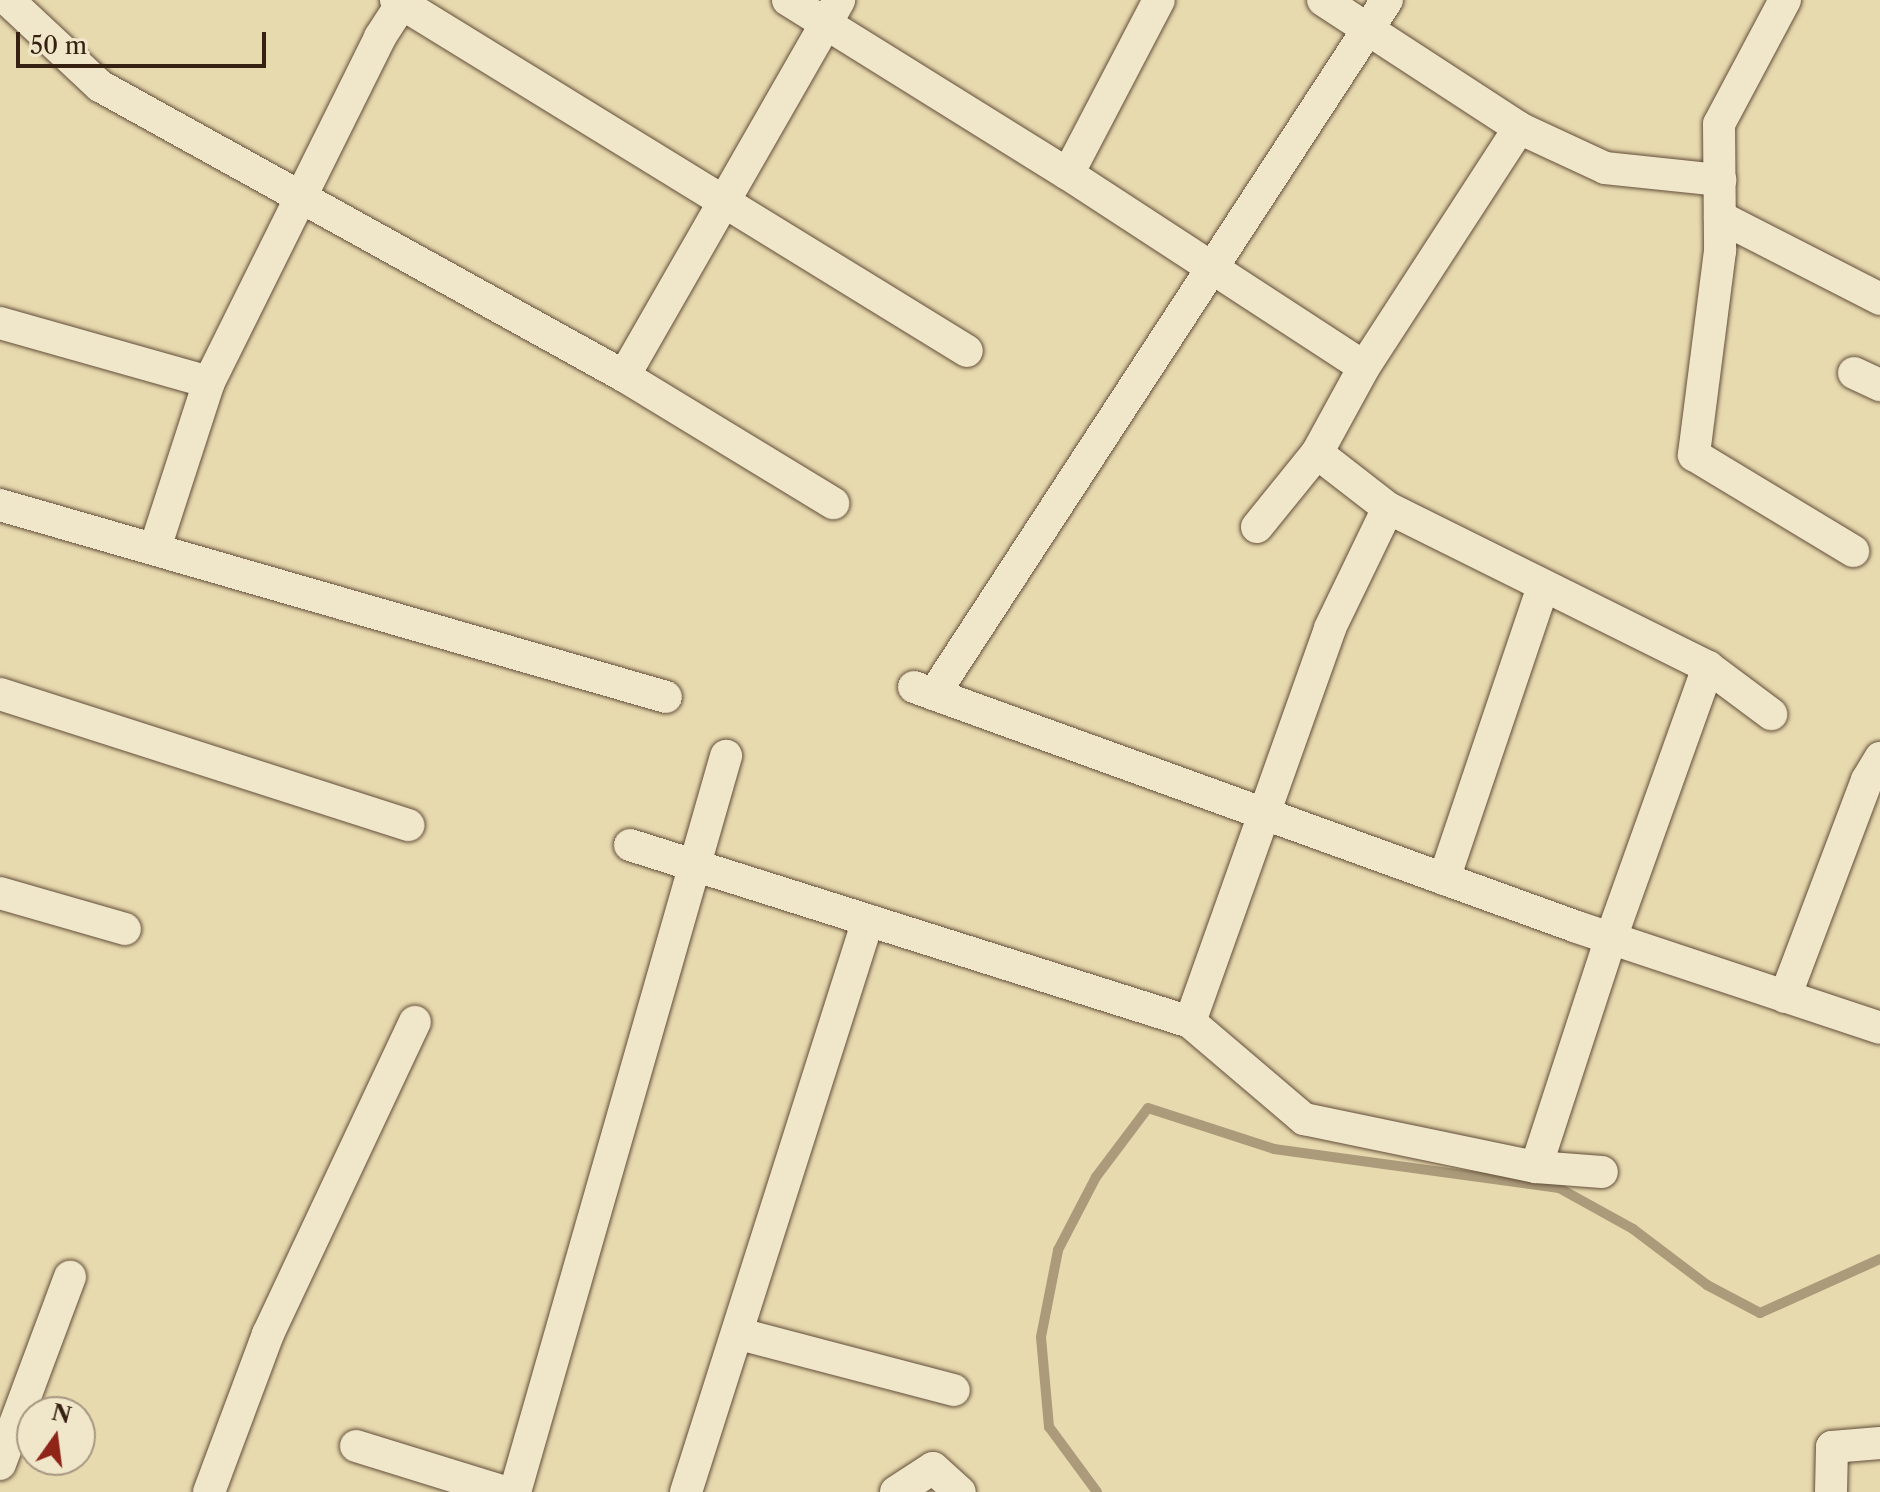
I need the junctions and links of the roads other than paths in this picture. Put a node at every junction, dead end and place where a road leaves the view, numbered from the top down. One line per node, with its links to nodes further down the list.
1 (8, 0): 13 (street)
2 (788, 0): 8 (street)
3 (1159, 0): 11 (street)
4 (1323, 0): 9 (street)
5 (1387, 0): 9 (street)
6 (1785, 0): 12 (street)
7 (400, 1): 13 (street); 14 (street)
8 (833, 11): 11 (street); 14 (street)
9 (1369, 30): 10 (street); 16 (street)
10 (1519, 128): 12 (street); 20 (street)
11 (1068, 174): 16 (street)
12 (1720, 180): 15 (street)
13 (300, 200): 21 (street); 22 (street)
14 (724, 202): 19 (street); 21 (street)
15 (1720, 217): 17 (street); 29 (street)
16 (1213, 269): 20 (street); 37 (street)
17 (1880, 299)
18 (0, 323): 22 (street)
19 (967, 351)
20 (1364, 367): 23 (street)
21 (624, 376): 24 (street)
22 (209, 382): 28 (street)
23 (1317, 453): 26 (street); 27 (street)
24 (833, 503)
25 (0, 505): 28 (street)
26 (1388, 508): 30 (street); 37 (street)
27 (1257, 527)
28 (155, 548): 33 (street)
29 (1853, 551)
30 (1543, 587): 31 (street); 41 (street)
31 (1708, 667): 34 (street); 45 (street)
32 (0, 694): 38 (street)
33 (666, 697)
34 (1771, 714)
35 (726, 756): 40 (street)
36 (1880, 758): 46 (street)
37 (1262, 813): 41 (street); 48 (street)
38 (409, 825)
39 (630, 845): 40 (street)
40 (694, 865): 43 (street); 60 (street)
41 (1444, 879): 45 (street)
42 (0, 893): 44 (street)
43 (868, 920): 48 (street); 53 (street)
44 (125, 929)
45 (1611, 938): 46 (street); 50 (street)
46 (1785, 997): 49 (street)
47 (415, 1022): 58 (street)
48 (1190, 1022): 50 (street)
49 (1880, 1028)
50 (1536, 1167): 51 (street)
51 (1602, 1172)
52 (70, 1277): 57 (street)
53 (740, 1334): 54 (street); 61 (street)
54 (954, 1390)
55 (1880, 1443): 64 (street)
56 (356, 1446): 59 (street)
57 (0, 1464)
58 (209, 1492)
59 (505, 1492)
60 (515, 1492)
61 (686, 1492)
62 (896, 1492): 63 (street)
63 (960, 1492)
64 (1831, 1492)

